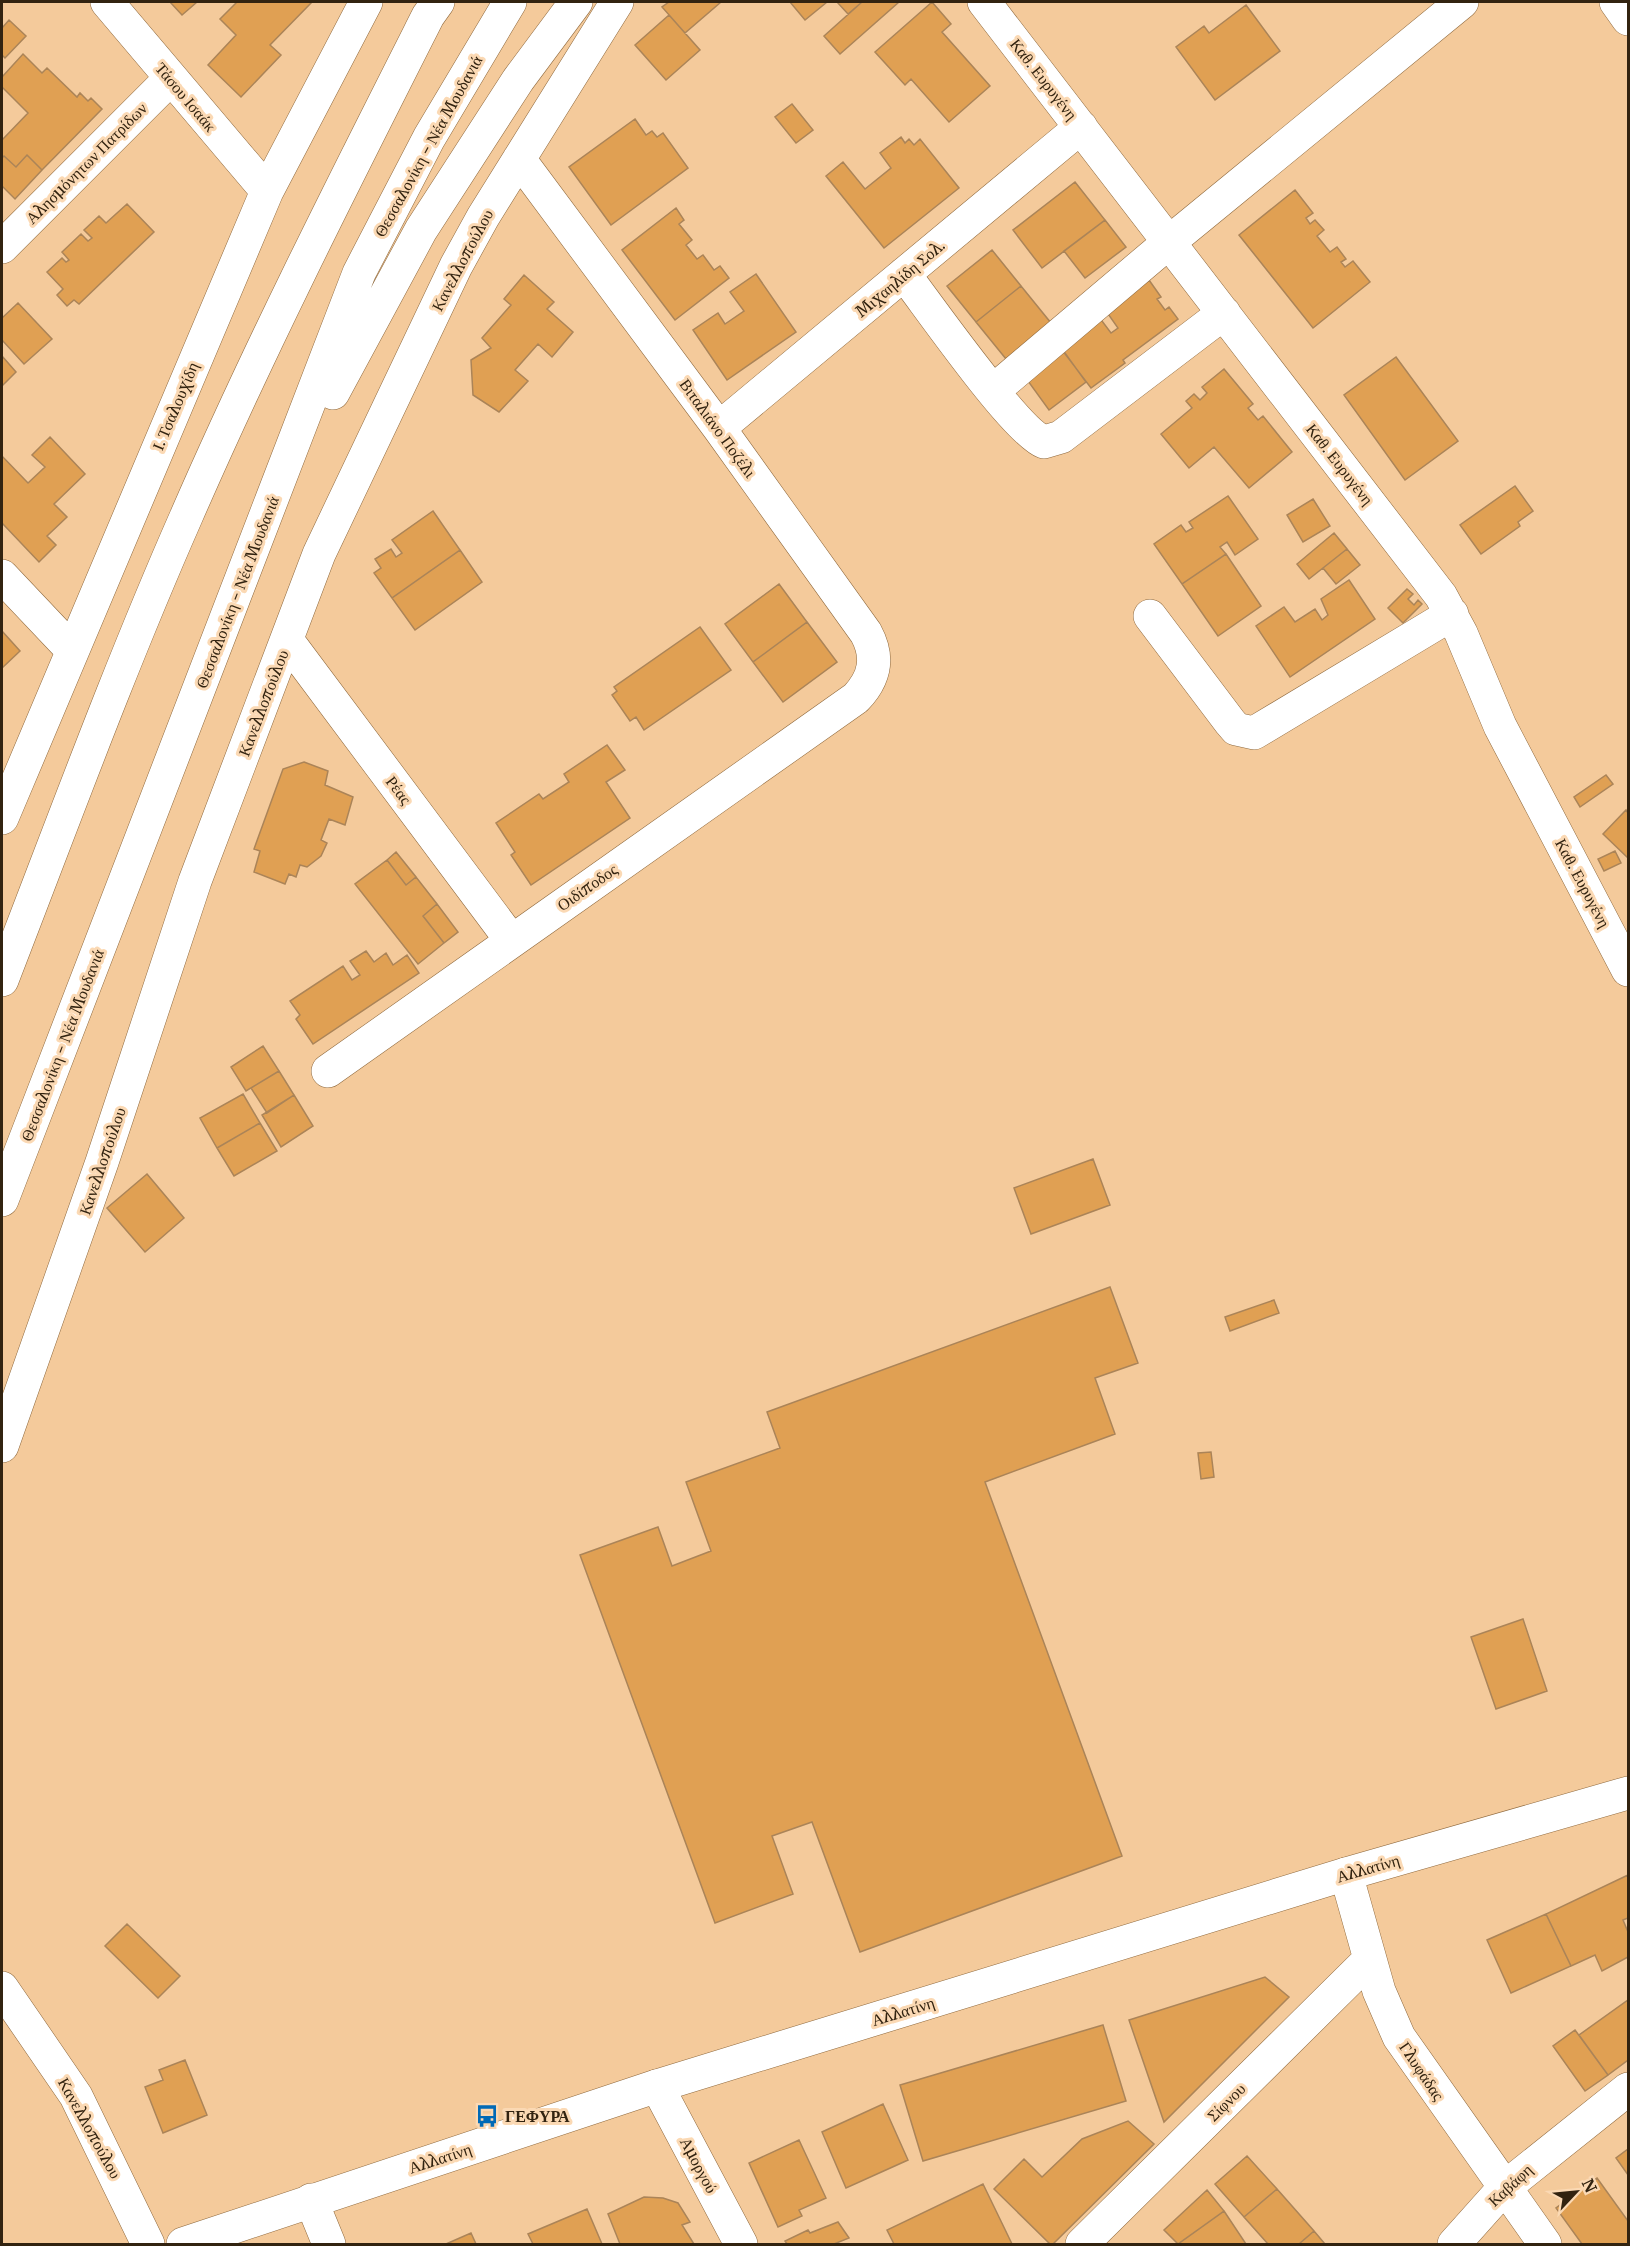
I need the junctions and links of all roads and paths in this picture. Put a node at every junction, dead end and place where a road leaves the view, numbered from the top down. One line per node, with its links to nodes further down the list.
1 (106, 2): 11 (main road, Τάσου Ισαάκ)
2 (366, 2): 14 (main road, Ι. Τσαλουχίδη)
3 (510, 2): 22 (main road, Θεσσαλονίκη - Νέα Μουδανιά)
4 (576, 2): 22 (main road)
5 (617, 2): 13 (main road, Κανελλοπούλου)
6 (984, 2): 12 (main road, Καθ. Ευρυγένη)
7 (1462, 2): 15 (main road)
8 (1616, 2): 10 (main road)
9 (433, 6): 31 (main road)
10 (1629, 18)
11 (170, 79): 14 (main road, Τάσου Ισαάκ); 16 (main road, Αλησμόνητων Πατρίδων)
12 (1080, 127): 15 (main road, Καθ. Ευρυγένη); 17 (main road, Μιχαηλίδη Σολ.)
13 (519, 159): 20 (main road, Βιταλιάνο Ποζέλι); 25 (main road, Κανελλοπούλου)
14 (267, 191): 26 (main road, Ι. Τσαλουχίδη)
15 (1168, 243): 18 (main road, Καθ. Ευρυγένη); 19 (main road)
16 (2, 247)
17 (904, 274): 19 (main road); 20 (main road, Μιχαηλίδη Σολ.)
18 (1224, 313): 19 (main road); 23 (main road, Καθ. Ευρυγένη)
19 (993, 391)
20 (719, 428): 27 (main road, Βιταλιάνο Ποζέλι)
21 (2, 576): 26 (main road)
22 (238, 589): 33 (main road, Θεσσαλονίκη - Νέα Μουδανιά)
23 (1452, 614): 24 (main road); 30 (main road, Καθ. Ευρυγένη)
24 (1150, 616)
25 (286, 640): 29 (main road, Ρέας); 34 (main road, Κανελλοπούλου)
26 (71, 649): 28 (main road, Ι. Τσαλουχίδη)
27 (847, 703): 29 (main road, Οιδίποδος)
28 (2, 819)
29 (511, 940): 32 (main road, Οιδίποδος)
30 (1629, 970)
31 (2, 980)
32 (328, 1071)
33 (2, 1200)
34 (2, 1446)
35 (1629, 1794): 36 (main road, Αλλατίνη)
36 (1346, 1874): 37 (main road, Γλυφάδας); 39 (main road, Αλλατίνη)
37 (1370, 1959): 41 (main road, Γλυφάδας); 47 (main road, Σίφνου)
38 (2, 1988): 43 (main road, Κανελλοπούλου)
39 (657, 2086): 42 (main road, Αλλατίνη); 46 (main road, Αμοργού)
40 (1629, 2089): 41 (main road, Καβάφη)
41 (1504, 2188): 48 (main road, Καβάφη); 49 (main road, Γλυφάδας)
42 (311, 2200): 44 (main road, Αλλατίνη); 45 (main road)
43 (148, 2244)
44 (183, 2244)
45 (329, 2244)
46 (741, 2244)
47 (1082, 2244)
48 (1454, 2244)
49 (1545, 2244)

